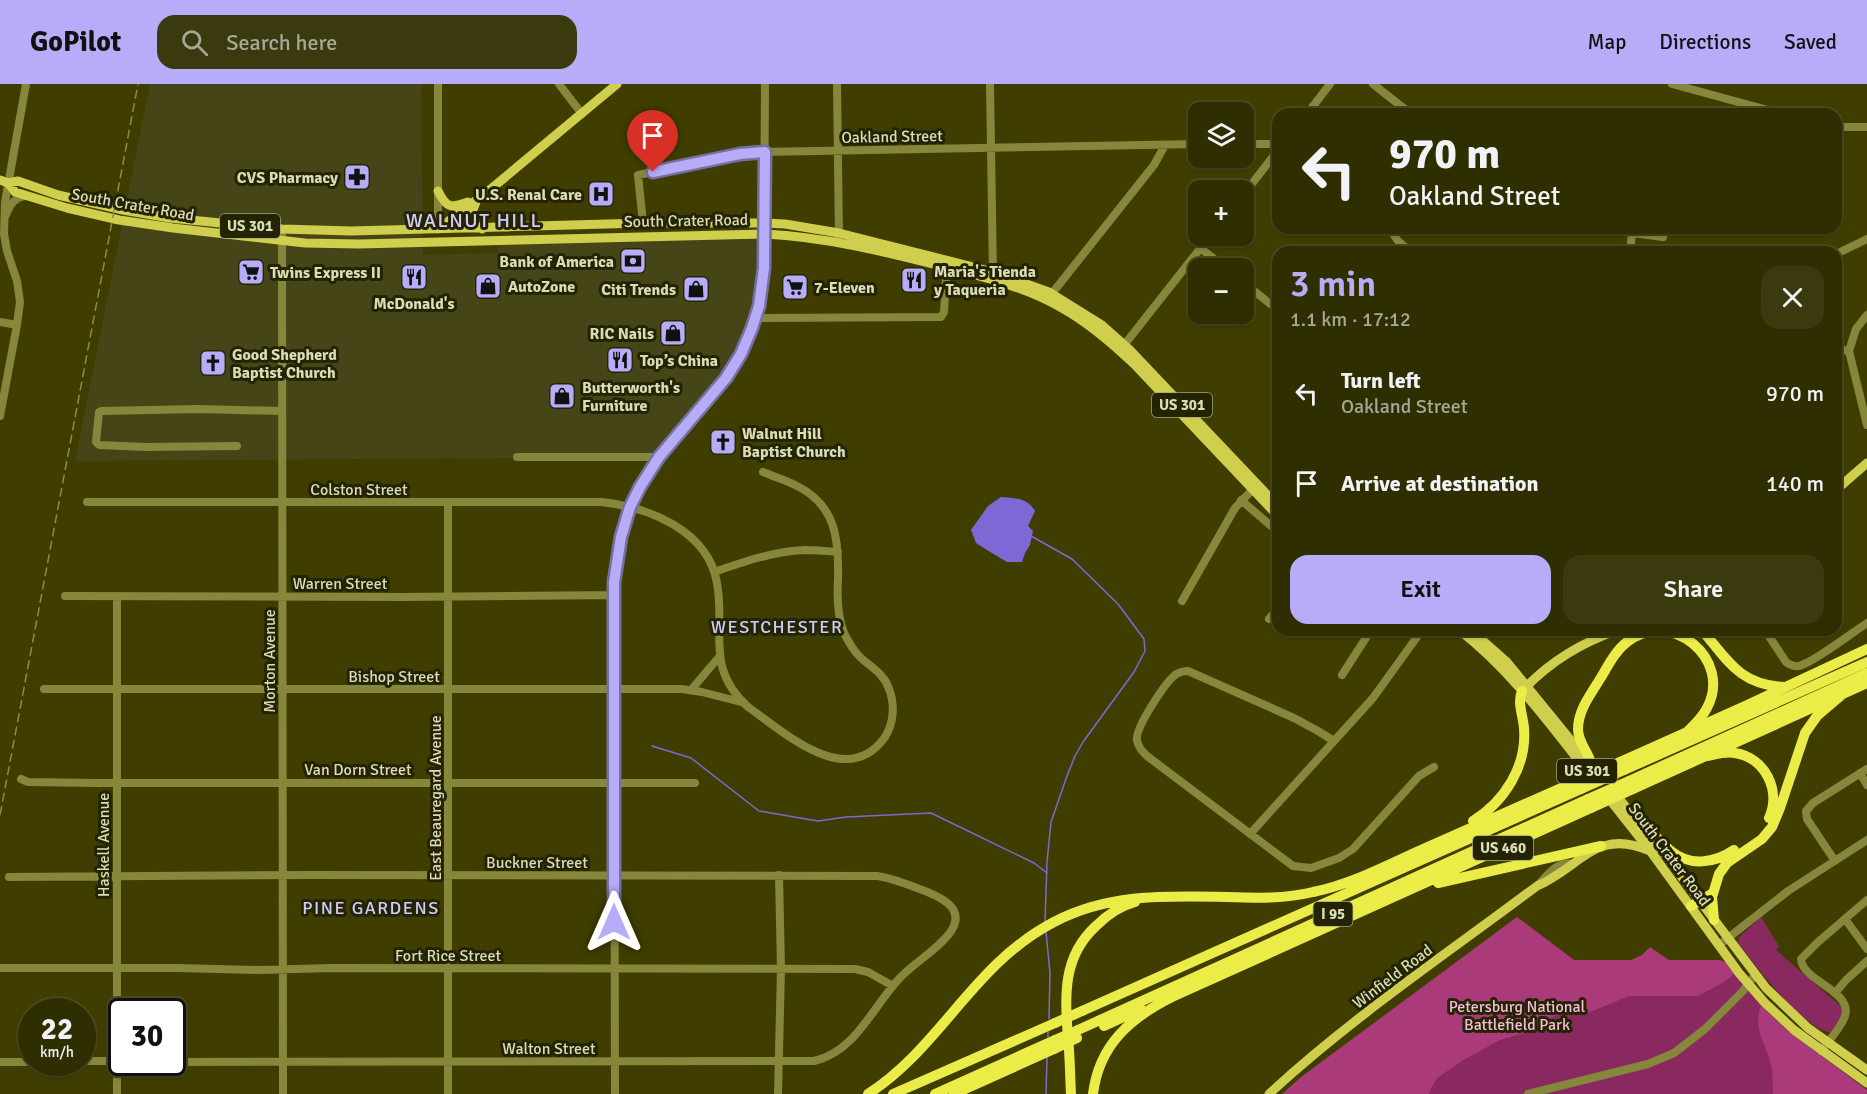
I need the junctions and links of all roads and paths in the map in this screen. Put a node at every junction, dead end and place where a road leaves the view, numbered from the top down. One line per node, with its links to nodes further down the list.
1 (26, 84): 25 (street)
2 (438, 84): 27 (street)
3 (559, 84): 14 (street)
4 (617, 84): 14 (main road)
5 (765, 84): 23 (street)
6 (837, 84): 22 (street)
7 (990, 84): 21 (street)
8 (1330, 84): 11 (street)
9 (1373, 84): 12 (street)
10 (1672, 84): 13 (street)
11 (1311, 108)
12 (1403, 108)
13 (1760, 108)
14 (582, 114): 29 (main road)
15 (1842, 126): 16 (street)
16 (1867, 128)
17 (1188, 144): 20 (street, Oakland Street)
18 (1254, 144): 19 (street)
19 (1272, 144)
20 (1165, 145): 21 (street, Oakland Street); 52 (street)
21 (990, 148): 22 (street, Oakland Street); 50 (street)
22 (838, 150): 23 (street, Oakland Street); 40 (street)
23 (765, 152): 31 (street); 32 (street, Oakland Street)
24 (1272, 158): 26 (street)
25 (4, 181): 28 (main road, South Crater Road / US 301); 30 (street); 33 (main road, South Crater Road / US 301)
26 (1254, 181)
27 (438, 191): 29 (main road); 34 (street)
28 (29, 196): 30 (street); 42 (main road, South Crater Road / US 301)
29 (477, 200): 34 (main road); 35 (main road)
30 (4, 219): 57 (street)
31 (765, 223): 32 (main road, South Crater Road / US 301); 36 (street); 40 (main road, South Crater Road / US 301)
32 (643, 224): 35 (main road, South Crater Road / US 301)
33 (282, 229): 34 (main road, South Crater Road / US 301); 42 (street, Morton Avenue)
34 (438, 229): 35 (main road, South Crater Road / US 301); 43 (main road)
35 (482, 229)
36 (765, 234): 40 (main road, South Crater Road / US 301); 43 (main road, South Crater Road / US 301); 55 (street)
37 (1393, 234): 44 (street)
38 (1632, 234): 39 (street); 45 (street)
39 (1663, 237)
40 (839, 238): 49 (main road, South Crater Road / US 301)
41 (1867, 239): 47 (street)
42 (282, 241): 43 (main road, South Crater Road / US 301); 62 (street, Morton Avenue)
43 (438, 242)
44 (1404, 246)
45 (1631, 246)
46 (1200, 248): 48 (street); 58 (street)
47 (1842, 251)
48 (1213, 258)
49 (947, 264): 50 (main road, South Crater Road / US 301); 55 (street)
50 (993, 276): 52 (main road, South Crater Road / US 301)
51 (1254, 291): 53 (street)
52 (1049, 297): 58 (main road, South Crater Road / US 301)
53 (1272, 305)
54 (1867, 315): 60 (street)
55 (756, 318): 67 (street)
56 (0, 322): 57 (street)
57 (17, 326): 61 (street)
58 (1122, 347): 71 (main road, South Crater Road / US 301); 73 (main road, South Crater Road / US 301)
59 (1842, 350): 60 (street)
60 (1849, 351): 64 (street)
61 (1, 404): 63 (street)
62 (282, 411): 65 (street); 76 (street, Morton Avenue)
63 (0, 416)
64 (1867, 425)
65 (237, 446)
66 (517, 457): 67 (street)
67 (659, 457): 77 (street)
68 (1867, 463): 70 (main road)
69 (763, 472): 80 (street)
70 (1842, 485)
71 (1252, 490): 72 (street); 78 (main road, South Crater Road / US 301)
72 (1241, 500): 79 (street); 87 (street)
73 (1272, 500)
74 (87, 502): 76 (street, Colston Street)
75 (448, 502): 76 (street, Colston Street); 77 (street, Colston Street); 86 (street, East Beauregard Avenue)
76 (282, 503): 85 (street, Morton Avenue)
77 (630, 507): 81 (street, Colston Street); 82 (street)
78 (1272, 510)
79 (1272, 527)
80 (838, 552): 81 (street); 117 (street)
81 (714, 572): 102 (street)
82 (614, 595): 86 (street, Warren Street); 113 (street)
83 (65, 596): 84 (street, Warren Street)
84 (117, 596): 85 (street, Warren Street); 114 (street, Haskell Avenue)
85 (282, 596): 86 (street, Warren Street); 111 (street, Morton Avenue)
86 (448, 596): 112 (street, East Beauregard Avenue)
87 (1182, 601)
88 (1272, 615): 89 (street)
89 (1269, 619)
90 (1867, 623): 99 (street)
91 (1367, 636): 106 (street)
92 (1418, 636): 119 (street)
93 (1466, 636): 109 (main road, South Crater Road / US 301)
94 (1478, 636): 109 (main road, South Crater Road / US 301)
95 (1602, 636): 109 (main road)
96 (1638, 636): 123 (highway)
97 (1681, 636): 118 (highway)
98 (1707, 636): 108 (highway)
99 (1768, 636)
100 (1867, 649): 104 (highway, US 460)
101 (1867, 656): 104 (highway)
102 (719, 657): 115 (street); 117 (street)
103 (1867, 662): 121 (highway)
104 (1819, 671): 108 (highway, US 460)
105 (1867, 673): 132 (highway, I 95)
106 (1342, 675)
107 (1867, 683): 116 (highway)
108 (1785, 687): 118 (highway, US 460)
109 (1524, 688): 123 (main road, South Crater Road / US 301); 139 (highway); 140 (main road, South Crater Road / US 301)
110 (44, 689): 114 (street, Bishop Street)
111 (283, 689): 112 (street, Bishop Street); 114 (street, Bishop Street); 126 (street, Morton Avenue)
112 (448, 689): 113 (street, Bishop Street); 127 (street, East Beauregard Avenue)
113 (615, 689): 115 (street, Bishop Street); 129 (street)
114 (117, 690): 128 (street, Haskell Avenue)
115 (691, 690): 117 (street, Bishop Street)
116 (1844, 693): 120 (highway); 149 (highway)
117 (742, 702)
118 (1686, 733): 121 (highway, US 460)
119 (1334, 741): 136 (street); 136 (street)
120 (1707, 756): 132 (highway); 135 (highway)
121 (1622, 766): 131 (highway, US 460, bridge)
122 (1434, 767): 136 (street)
123 (1593, 767): 135 (main road, South Crater Road / US 301)
124 (1864, 771): 133 (street); 141 (street)
125 (21, 779): 128 (street, Van Dorn Street)
126 (283, 782): 127 (street, Van Dorn Street); 128 (street, Van Dorn Street); 142 (street, Morton Avenue)
127 (448, 782): 129 (street, Van Dorn Street); 143 (street, East Beauregard Avenue)
128 (116, 783): 146 (street, Haskell Avenue)
129 (614, 783): 130 (street, Van Dorn Street); 144 (street)
130 (695, 783)
131 (1579, 785): 139 (highway, US 460); 191 (highway, I 95, bridge)
132 (1631, 785): 134 (highway, I 95, bridge)
133 (1867, 785)
134 (1589, 804): 148 (highway, US 460); 171 (highway, I 95)
135 (1642, 826): 152 (main road, South Crater Road / US 301)
136 (1250, 834)
137 (1867, 840): 141 (street)
138 (1601, 846): 140 (main road, Winfield Road); 148 (highway); 196 (main road, Winfield Road)
139 (1426, 847): 150 (highway, US 460)
140 (1651, 852): 152 (main road, South Crater Road / US 301)
141 (1835, 861): 155 (street)
142 (282, 875): 143 (street, Buckner Street); 146 (street, Buckner Street); 164 (street, Morton Avenue)
143 (448, 875): 144 (street, Buckner Street); 162 (street, East Beauregard Avenue)
144 (614, 875): 145 (street, Buckner Street); 160 (street)
145 (779, 875): 163 (street); 167 (street, Buckner Street)
146 (116, 876): 147 (street, Buckner Street); 161 (street, Haskell Avenue)
147 (9, 877)
148 (1414, 888): 170 (highway, US 460)
149 (1713, 893): 152 (highway); 154 (highway)
150 (1150, 898): 190 (highway); 194 (highway, US 460)
151 (1867, 900): 153 (street)
152 (1695, 903): 154 (main road, South Crater Road / US 301); 156 (main road, South Crater Road / US 301)
153 (1845, 919): 157 (street); 168 (street)
154 (1714, 920): 155 (main road, South Crater Road / US 301)
155 (1728, 939): 156 (street); 165 (main road, South Crater Road / US 301)
156 (1719, 945): 166 (main road, South Crater Road / US 301)
157 (1866, 948)
158 (1867, 961): 168 (street)
159 (0, 968): 161 (street, Fort Rice Street)
160 (614, 968): 162 (street, Fort Rice Street); 163 (street, Fort Rice Street); 176 (street)
161 (117, 969): 164 (street, Fort Rice Street); 169 (street, Haskell Avenue)
162 (448, 969): 164 (street, Fort Rice Street); 175 (street, East Beauregard Avenue)
163 (781, 969): 167 (street, Fort Rice Street); 181 (street)
164 (283, 970): 180 (street, Morton Avenue)
165 (1755, 975): 166 (street); 172 (main road, South Crater Road / US 301)
166 (1748, 984): 174 (main road, South Crater Road / US 301); 197 (street)
167 (892, 986): 181 (street, Walton Street)
168 (1835, 993): 172 (street)
169 (118, 998)
170 (1167, 1000): 171 (highway); 195 (highway, US 460)
171 (1078, 1034): 173 (highway, bridge)
172 (1827, 1042): 174 (street); 182 (main road, South Crater Road / US 301)
173 (1055, 1044): 192 (highway); 193 (highway)
174 (1821, 1051): 184 (main road, South Crater Road / US 301)
175 (448, 1061): 176 (street, Walton Street); 180 (street, Walton Street); 187 (street, East Beauregard Avenue)
176 (615, 1061): 181 (street, Walton Street); 188 (street)
177 (0, 1062): 178 (street)
178 (18, 1062)
179 (186, 1062): 180 (street, Walton Street)
180 (283, 1062): 186 (street, Morton Avenue)
181 (779, 1062): 189 (street)
182 (1867, 1070)
183 (118, 1076): 185 (street, Haskell Avenue)
184 (1867, 1083)
185 (117, 1094)
186 (283, 1094)
187 (448, 1094)
188 (615, 1094)
189 (778, 1094)
190 (868, 1094)
191 (893, 1094)
192 (935, 1094)
193 (954, 1094)
194 (1071, 1094)
195 (1093, 1094)
196 (1269, 1094)
197 (1528, 1094)

